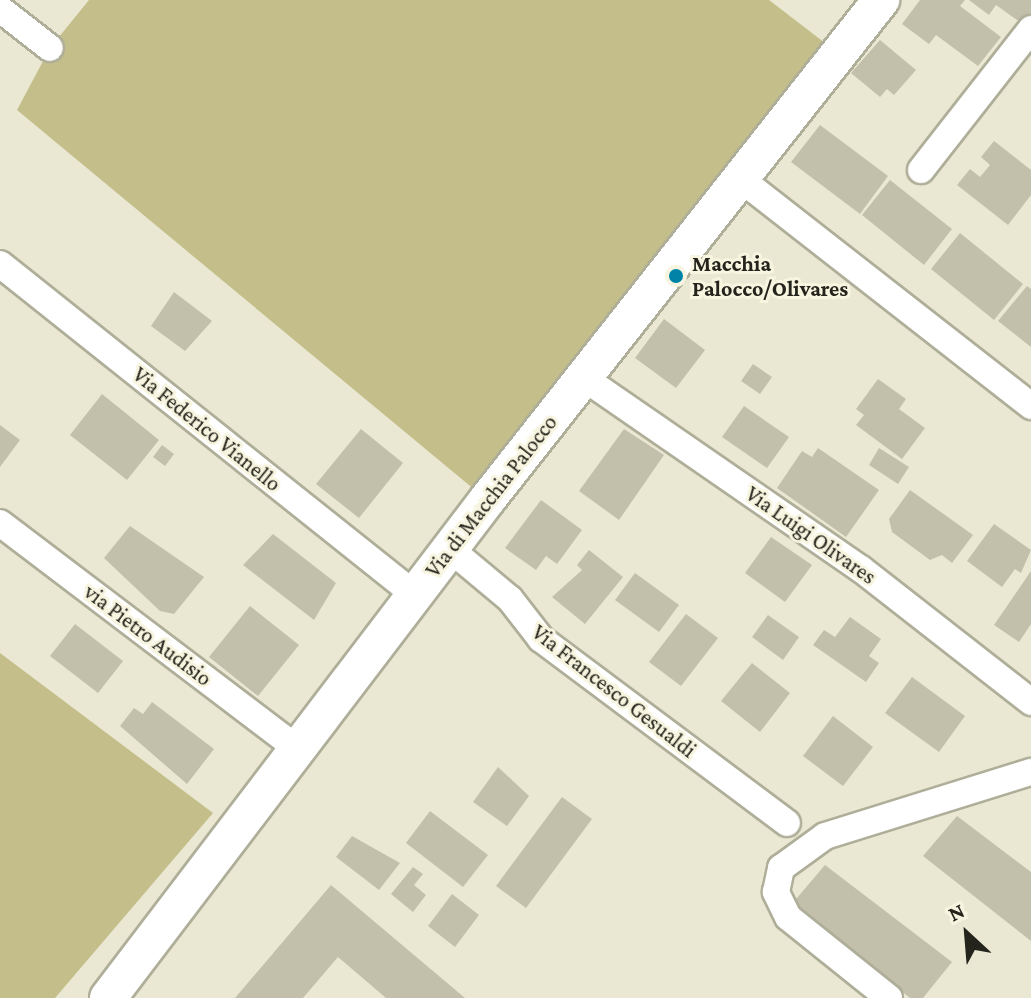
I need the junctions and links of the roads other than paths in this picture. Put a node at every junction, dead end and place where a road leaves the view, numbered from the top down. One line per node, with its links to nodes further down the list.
1 (881, 0): 6 (street, Via di Macchia Palocco)
2 (0, 9): 4 (street)
3 (1031, 29): 5 (street)
4 (50, 48)
5 (921, 170)
6 (738, 177): 8 (street, Via di Macchia Palocco); 9 (street)
7 (0, 264): 12 (street, Via Federico Vianello)
8 (584, 378): 11 (street, Via di Macchia Palocco); 13 (street, Via Luigi Olivares)
9 (1031, 406)
10 (0, 523): 14 (street, via Pietro Audisio)
11 (450, 549): 12 (street, Via di Macchia Palocco); 16 (street, Via Francesco Gesualdi)
12 (414, 594): 14 (street, Via di Macchia Palocco)
13 (1031, 702)
14 (296, 748): 17 (street, Via di Macchia Palocco)
15 (1031, 772): 18 (street)
16 (787, 823)
17 (108, 998)
18 (889, 998)

